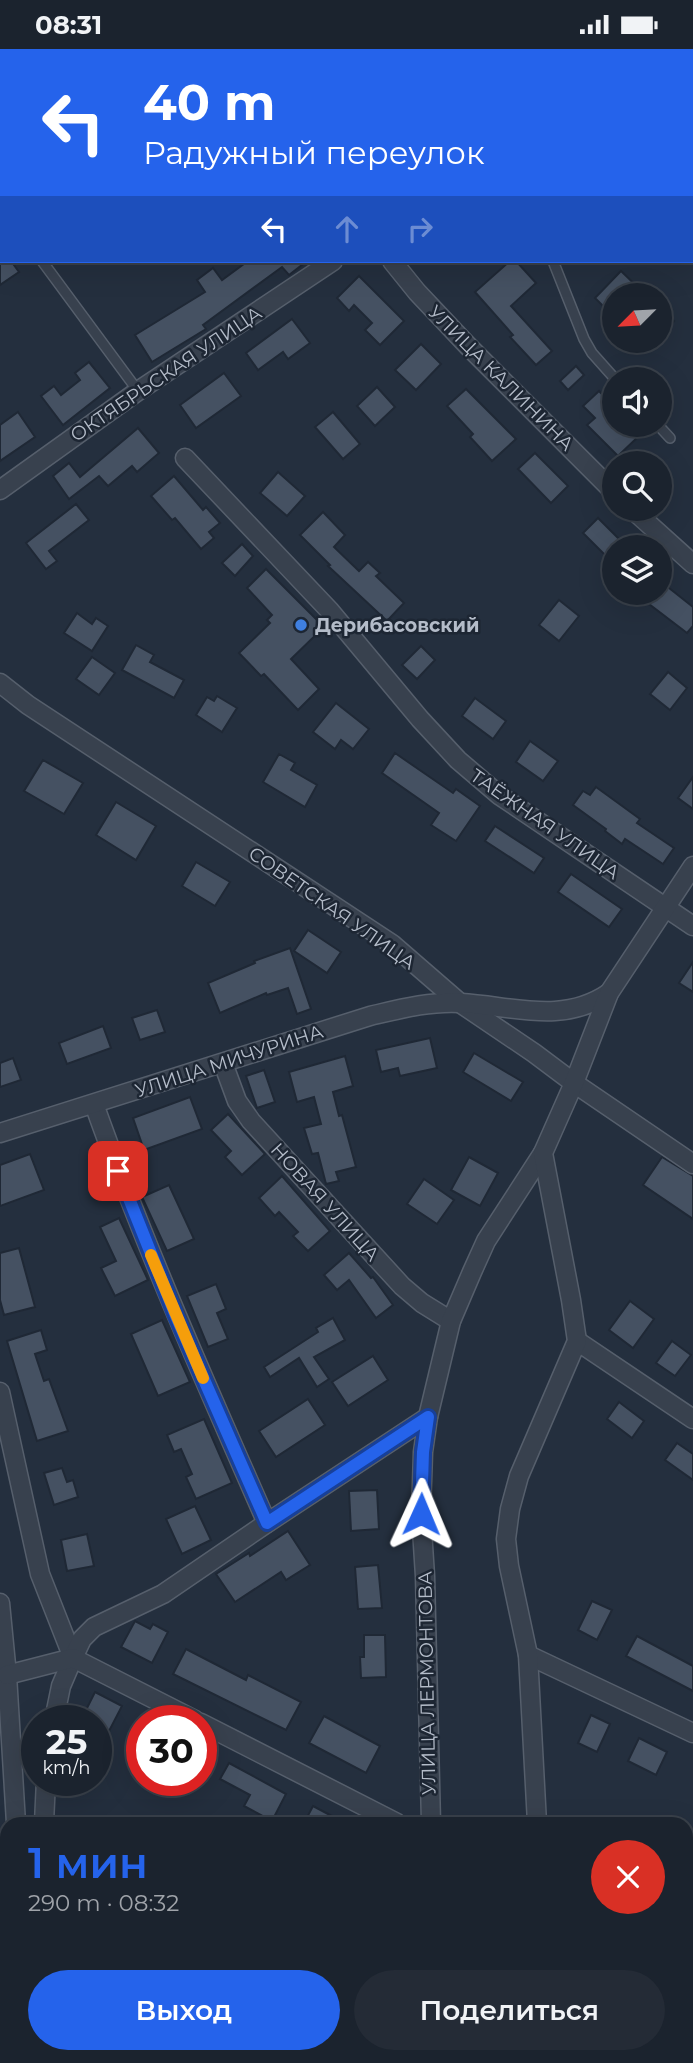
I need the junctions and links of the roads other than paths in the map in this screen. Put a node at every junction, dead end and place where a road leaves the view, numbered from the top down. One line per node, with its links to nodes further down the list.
1 (43, 263): 6 (lane)
2 (330, 263): 6 (street, ОКТЯБРЬСКАЯ УЛИЦА)
3 (394, 263): 8 (street, УЛИЦА КАЛИНИНА)
4 (554, 263): 5 (lane)
5 (604, 367)
6 (138, 391): 9 (street, ОКТЯБРЬСКАЯ УЛИЦА)
7 (185, 458): 14 (street, ТАЁЖНАЯ УЛИЦА)
8 (602, 480)
9 (0, 491)
10 (646, 521): 11 (street)
11 (692, 559)
12 (0, 683): 17 (street, СОВЕТСКАЯ УЛИЦА)
13 (693, 866): 14 (street, УЛИЦА ЛЕРМОНТОВА)
14 (665, 907): 15 (street, ТАЁЖНАЯ УЛИЦА); 16 (street, УЛИЦА ЛЕРМОНТОВА)
15 (693, 926)
16 (609, 993): 17 (street, УЛИЦА МИЧУРИНА); 19 (street, УЛИЦА ЛЕРМОНТОВА)
17 (460, 1003): 18 (street, УЛИЦА МИЧУРИНА); 19 (street, СОВЕТСКАЯ УЛИЦА)
18 (223, 1063): 20 (street, УЛИЦА МИЧУРИНА); 24 (street, НОВАЯ УЛИЦА)
19 (573, 1083): 22 (street, УЛИЦА ЛЕРМОНТОВА); 23 (street, СОВЕТСКАЯ УЛИЦА)
20 (94, 1104): 21 (street, УЛИЦА МИЧУРИНА); 29 (street)
21 (0, 1133)
22 (543, 1153): 24 (street, УЛИЦА ЛЕРМОНТОВА); 25 (street)
23 (693, 1164)
24 (451, 1321): 27 (street, УЛИЦА ЛЕРМОНТОВА)
25 (577, 1341): 28 (street); 31 (street)
26 (0, 1392): 32 (street)
27 (428, 1417): 29 (street); 42 (street, УЛИЦА ЛЕРМОНТОВА)
28 (693, 1419)
29 (267, 1523): 32 (street)
30 (0, 1604): 33 (street)
31 (528, 1655): 37 (street); 43 (street)
32 (73, 1658): 33 (street); 34 (street); 35 (street)
33 (7, 1675): 39 (street)
34 (57, 1705)
35 (165, 1705)
36 (217, 1731): 41 (street)
37 (693, 1733)
38 (45, 1796): 40 (street)
39 (16, 1817)
40 (44, 1817)
41 (385, 1817)
42 (431, 1817)
43 (537, 1817)

